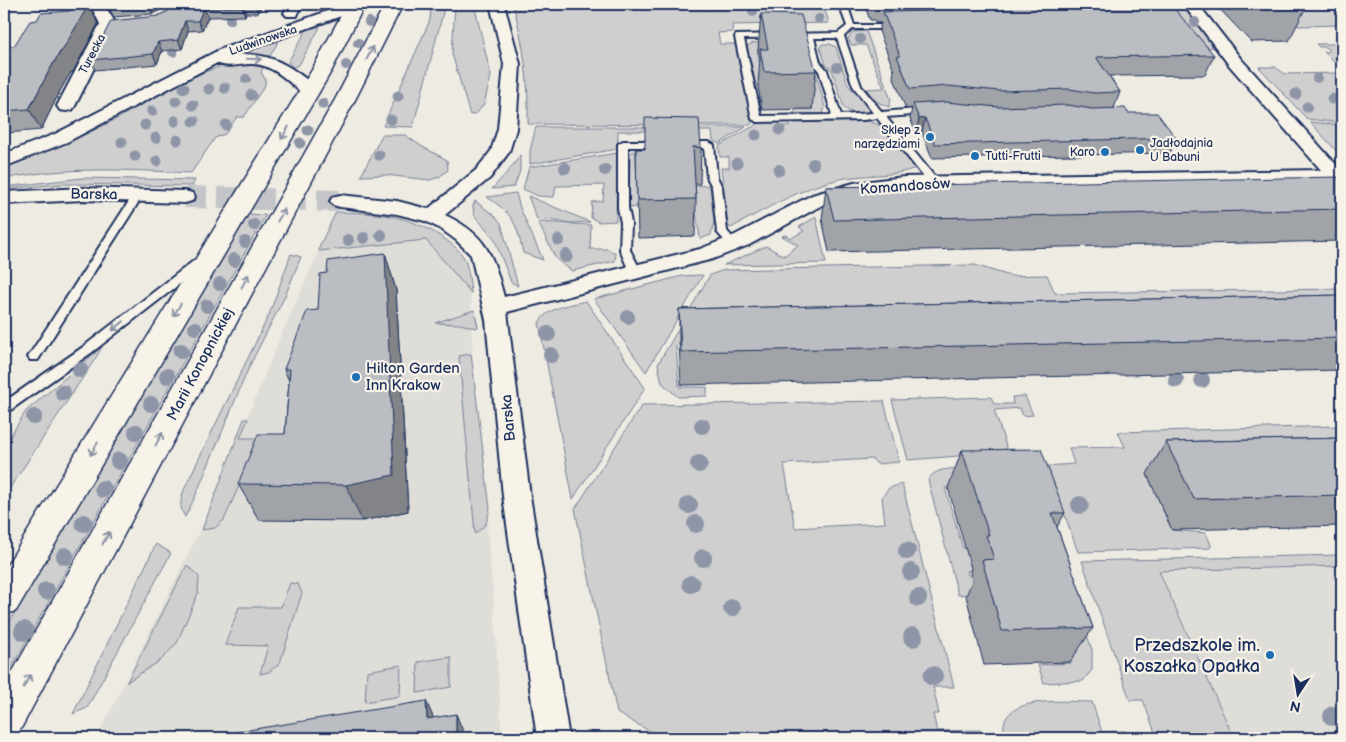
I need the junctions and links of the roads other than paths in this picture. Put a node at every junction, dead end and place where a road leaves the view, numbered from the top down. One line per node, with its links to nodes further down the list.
1 (97, 4): 8 (street, Turecka)
2 (394, 4): 34 (main road, Marii Konopnickiej, one-way to 2)
3 (498, 4): 26 (street)
4 (843, 4): 9 (lane)
5 (1190, 4): 20 (street, Komandosów)
6 (355, 5): 13 (street, Ludwinowska); 14 (main road)
7 (127, 22): 8 (street)
8 (108, 24): 15 (street, Turecka)
9 (851, 27): 10 (lane); 11 (lane)
10 (902, 27)
11 (840, 35): 12 (lane); 17 (lane)
12 (809, 36): 18 (lane); 18 (lane)
13 (173, 79): 14 (street, Ludwinowska, one-way to 14); 19 (street, Ludwinowska)
14 (310, 91): 28 (main road, one-way to 28)
15 (66, 106)
16 (935, 111): 17 (lane)
17 (881, 115): 18 (lane); 21 (lane)
18 (837, 118)
19 (4, 161)
20 (1339, 178): 21 (street, Komandosów)
21 (934, 183): 27 (street, Komandosów)
22 (138, 195): 23 (street, Barska); 24 (street, Barska); 31 (lane)
23 (185, 197)
24 (4, 198)
25 (340, 201): 26 (street, Barska)
26 (432, 216): 30 (street, Barska)
27 (733, 244): 29 (street, Komandosów); 29 (lane)
28 (211, 253): 32 (lane, one-way to 32); 33 (main road, one-way to 33)
29 (635, 272): 30 (street, Komandosów)
30 (495, 307): 35 (street, Barska)
31 (34, 357)
32 (7, 405)
33 (4, 600)
34 (4, 723)
35 (553, 738)

